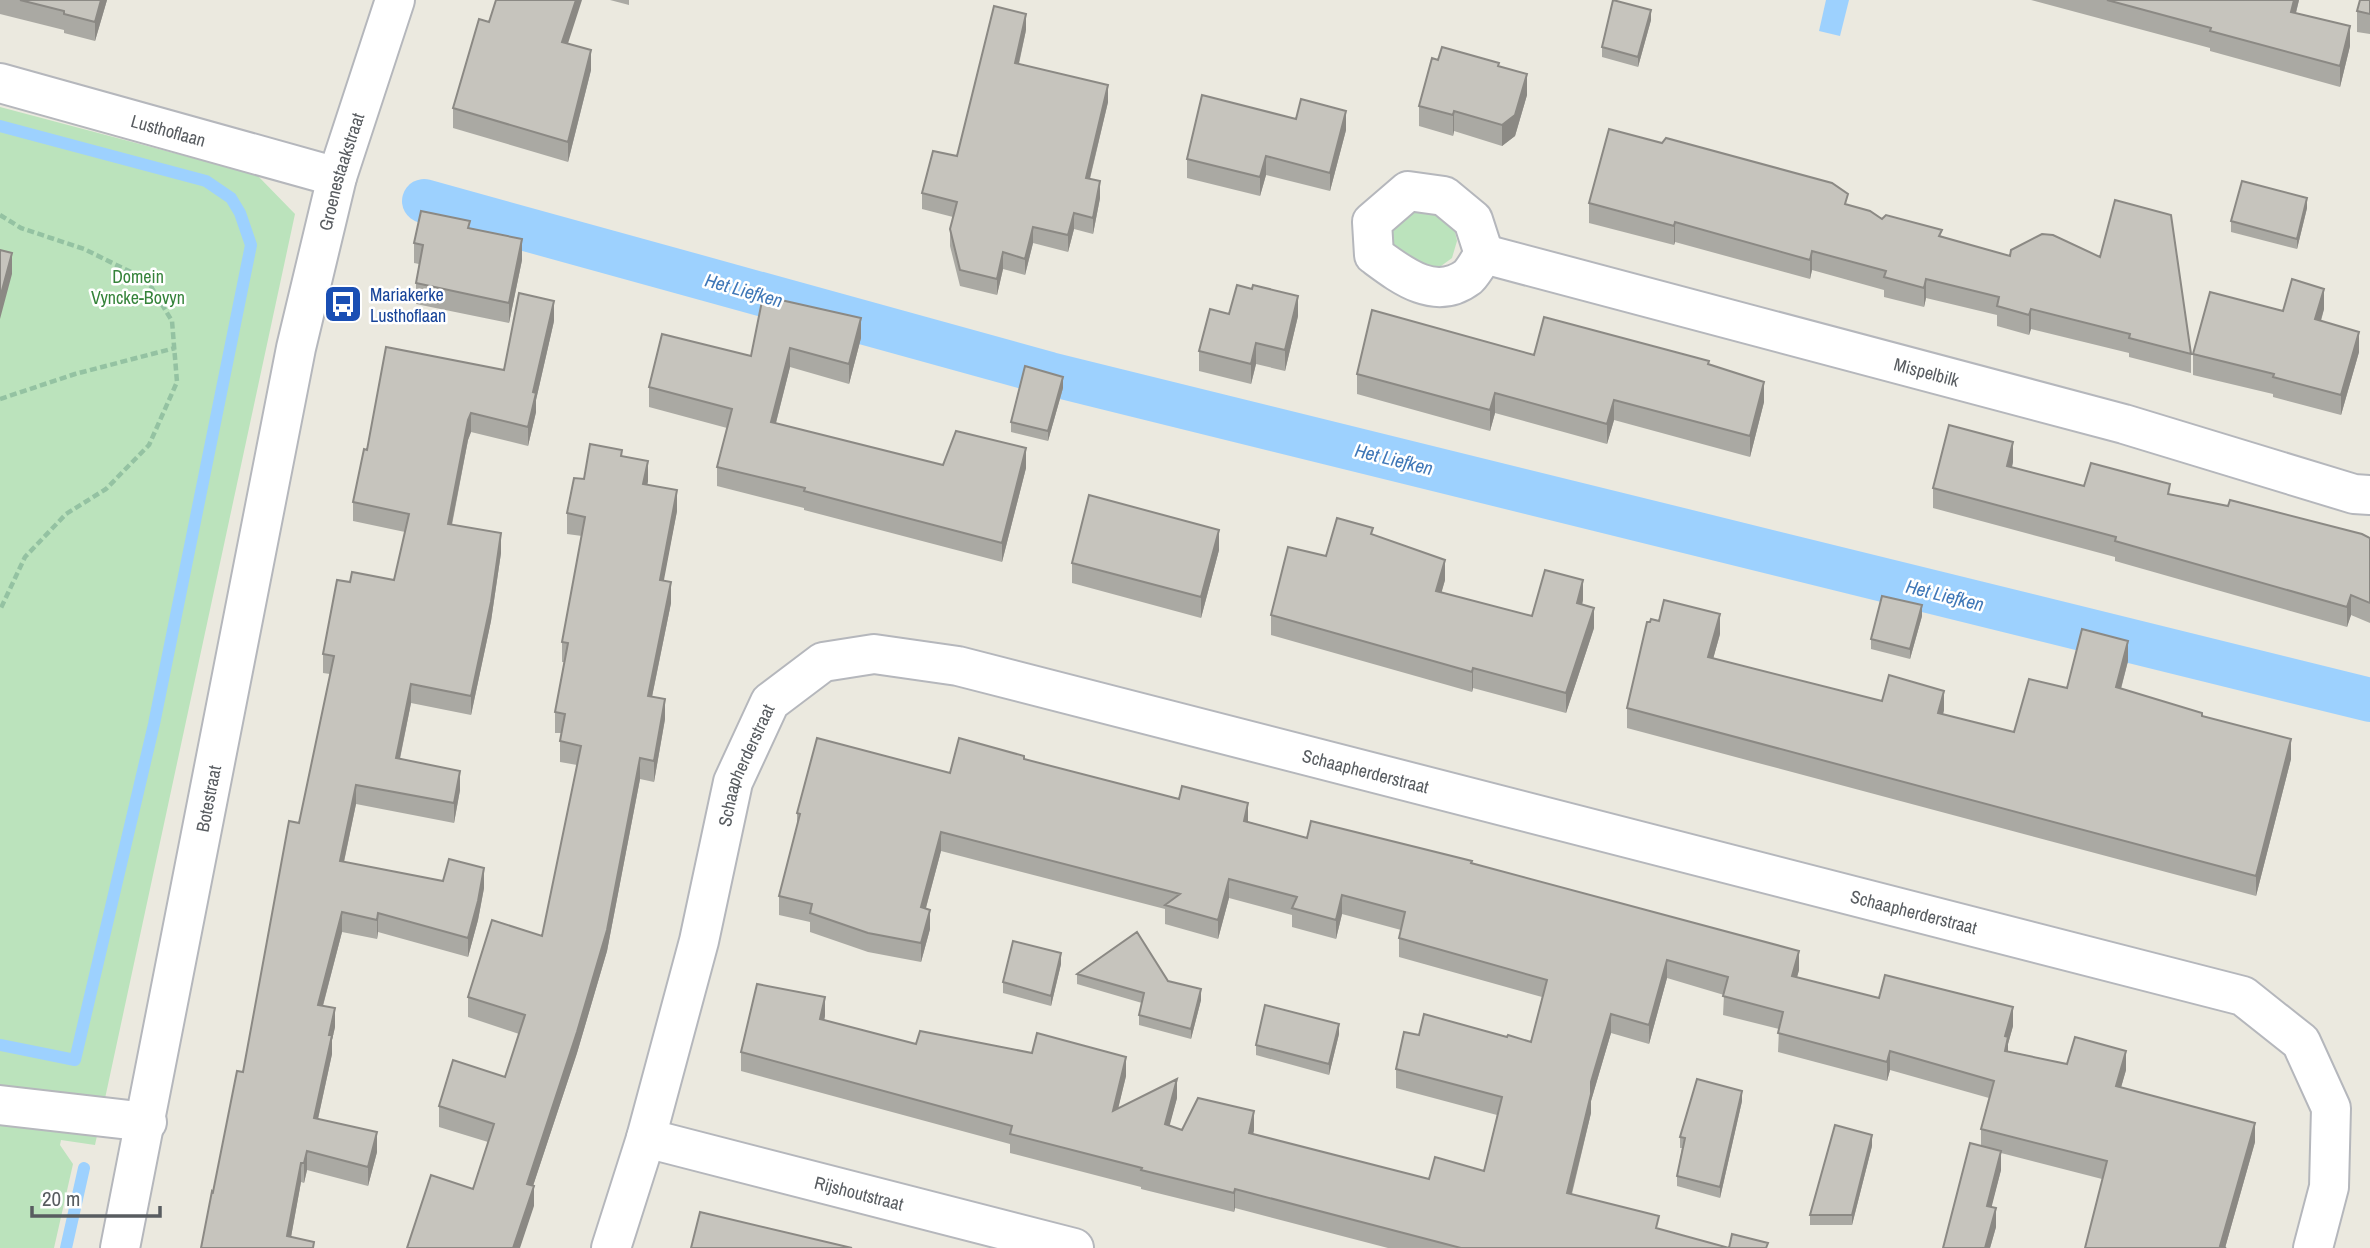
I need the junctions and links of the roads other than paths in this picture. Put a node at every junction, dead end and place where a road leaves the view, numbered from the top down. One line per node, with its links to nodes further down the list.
1 (395, 0): 3 (street, Groenestaakstraat)
2 (0, 83): 3 (street, Lusthoflaan)
3 (337, 177): 5 (street, Groenestaakstraat)
4 (1483, 254): 6 (street, Mispelbilk)
5 (296, 348): 8 (street, Botestraat)
6 (2370, 495)
7 (0, 1105): 8 (street)
8 (146, 1122): 10 (street, Botestraat)
9 (646, 1139): 11 (street, Schaapherderstraat); 12 (street, Rijshoutstraat); 13 (street, Schaapherderstraat)
10 (120, 1248)
11 (611, 1248)
12 (1074, 1248)
13 (2313, 1248)

